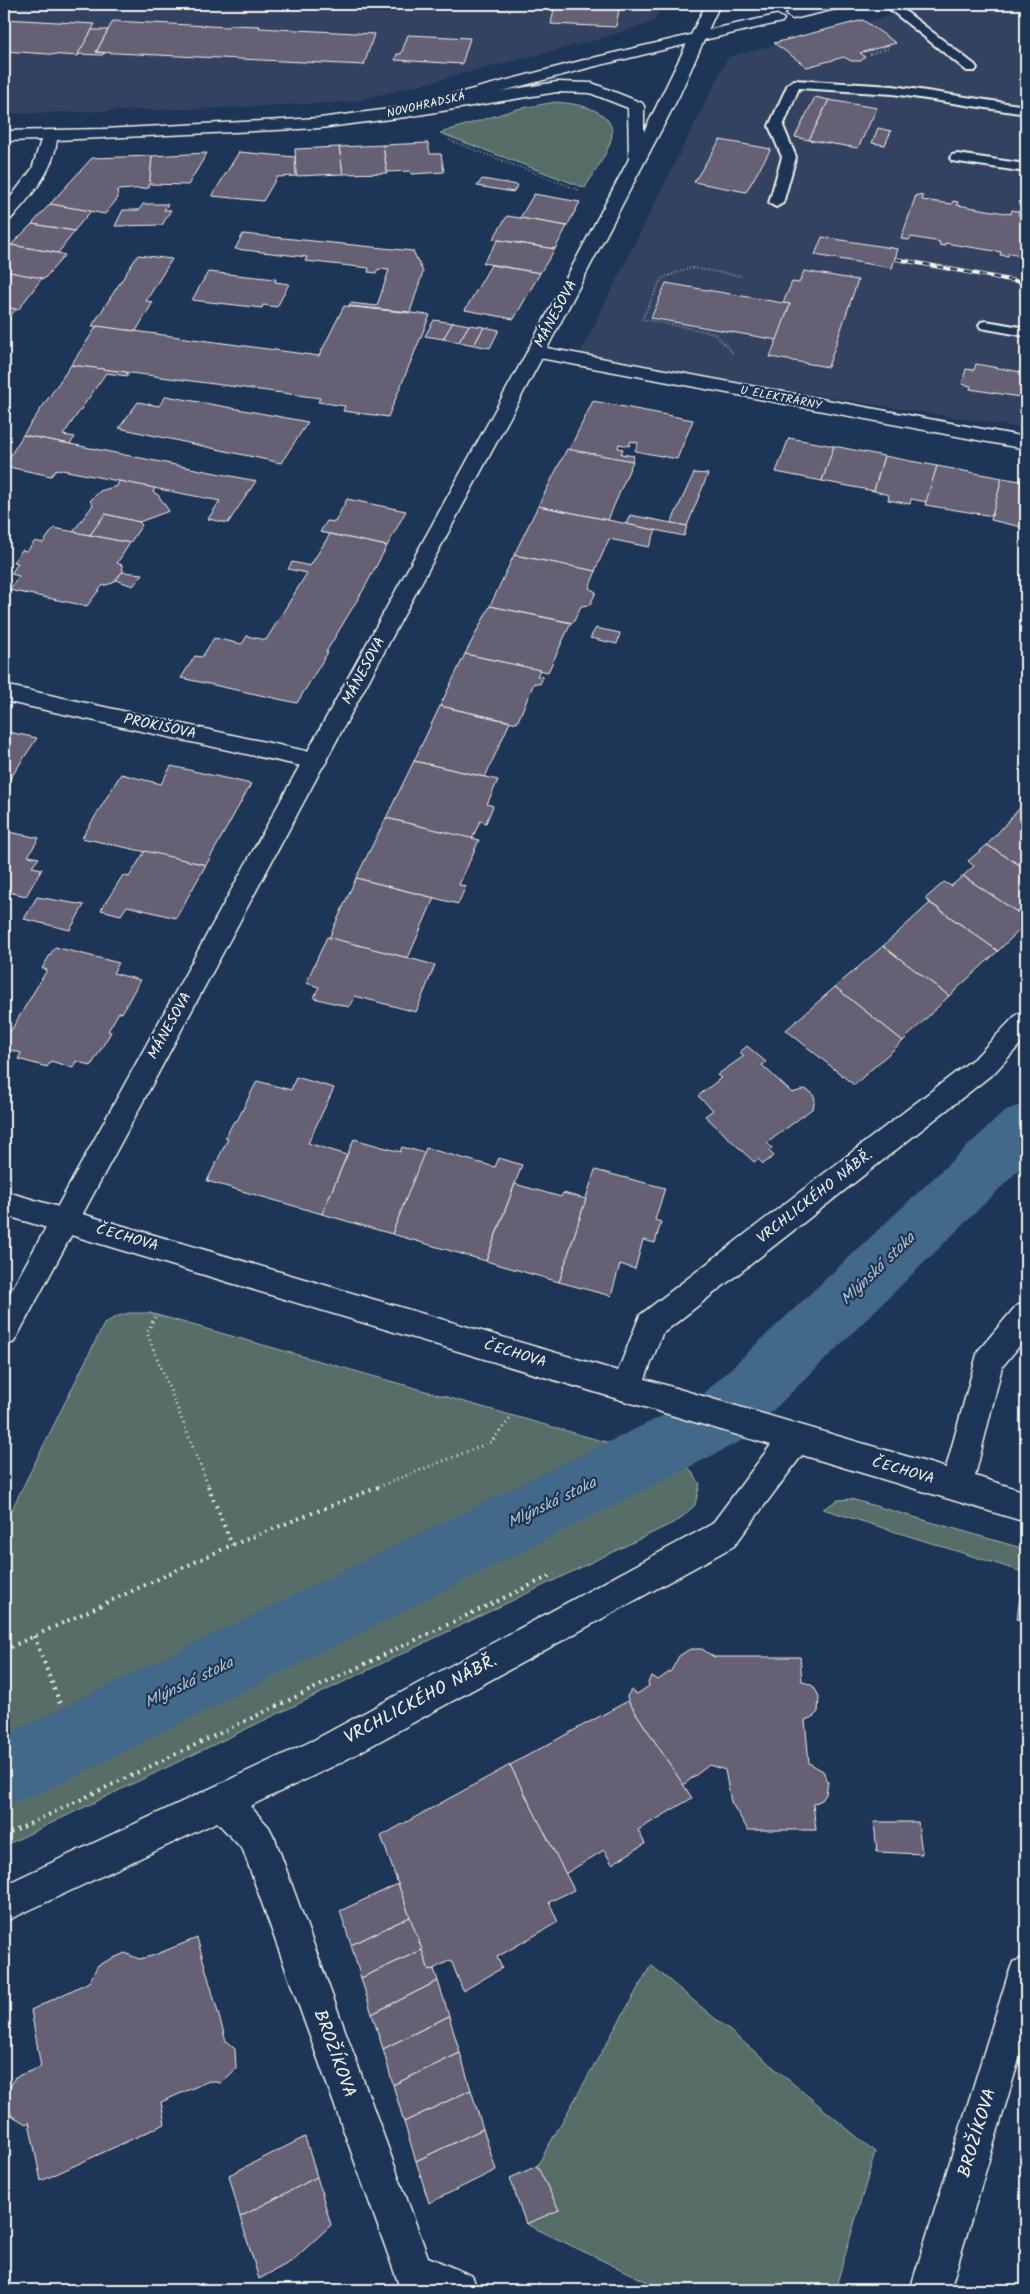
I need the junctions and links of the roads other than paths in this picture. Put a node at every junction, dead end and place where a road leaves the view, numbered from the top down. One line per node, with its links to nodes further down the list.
1 (713, 4): 4 (street, MÁNESOVA)
2 (839, 4): 4 (street, NOVOHRADSKÁ)
3 (889, 4): 5 (lane)
4 (699, 37): 7 (street, NOVOHRADSKÁ); 11 (street, MÁNESOVA)
5 (971, 68)
6 (1026, 110): 13 (lane)
7 (406, 112): 8 (street, NOVOHRADSKÁ); 11 (street)
8 (50, 135): 9 (street, NOVOHRADSKÁ); 14 (street)
9 (4, 136)
10 (958, 158): 12 (lane)
11 (636, 162): 17 (street, MÁNESOVA)
12 (1026, 168)
13 (776, 203)
14 (4, 216)
15 (986, 325): 16 (lane)
16 (1026, 332)
17 (536, 352): 18 (street, U ELEKTRÁRNY); 20 (street, MÁNESOVA)
18 (1026, 443)
19 (4, 693): 20 (street, PROKIŠOVA)
20 (315, 761): 23 (street, MÁNESOVA)
21 (1026, 1021): 26 (street, VRCHLICKÉHO NÁBŘ.)
22 (4, 1203): 23 (street, ČECHOVA)
23 (64, 1220): 25 (street, MÁNESOVA); 26 (street, ČECHOVA)
24 (1026, 1316): 28 (street)
25 (4, 1332)
26 (631, 1389): 27 (street, ČECHOVA)
27 (781, 1435): 28 (street, ČECHOVA); 30 (street, VRCHLICKÉHO NÁBŘ.)
28 (957, 1486): 29 (street, ČECHOVA)
29 (1026, 1507)
30 (222, 1801): 31 (street, VRCHLICKÉHO NÁBŘ.); 33 (street, BROŽÍKOVA)
31 (4, 1904)
32 (1023, 1997): 34 (street, BROŽÍKOVA)
33 (458, 2290)
34 (930, 2290)

